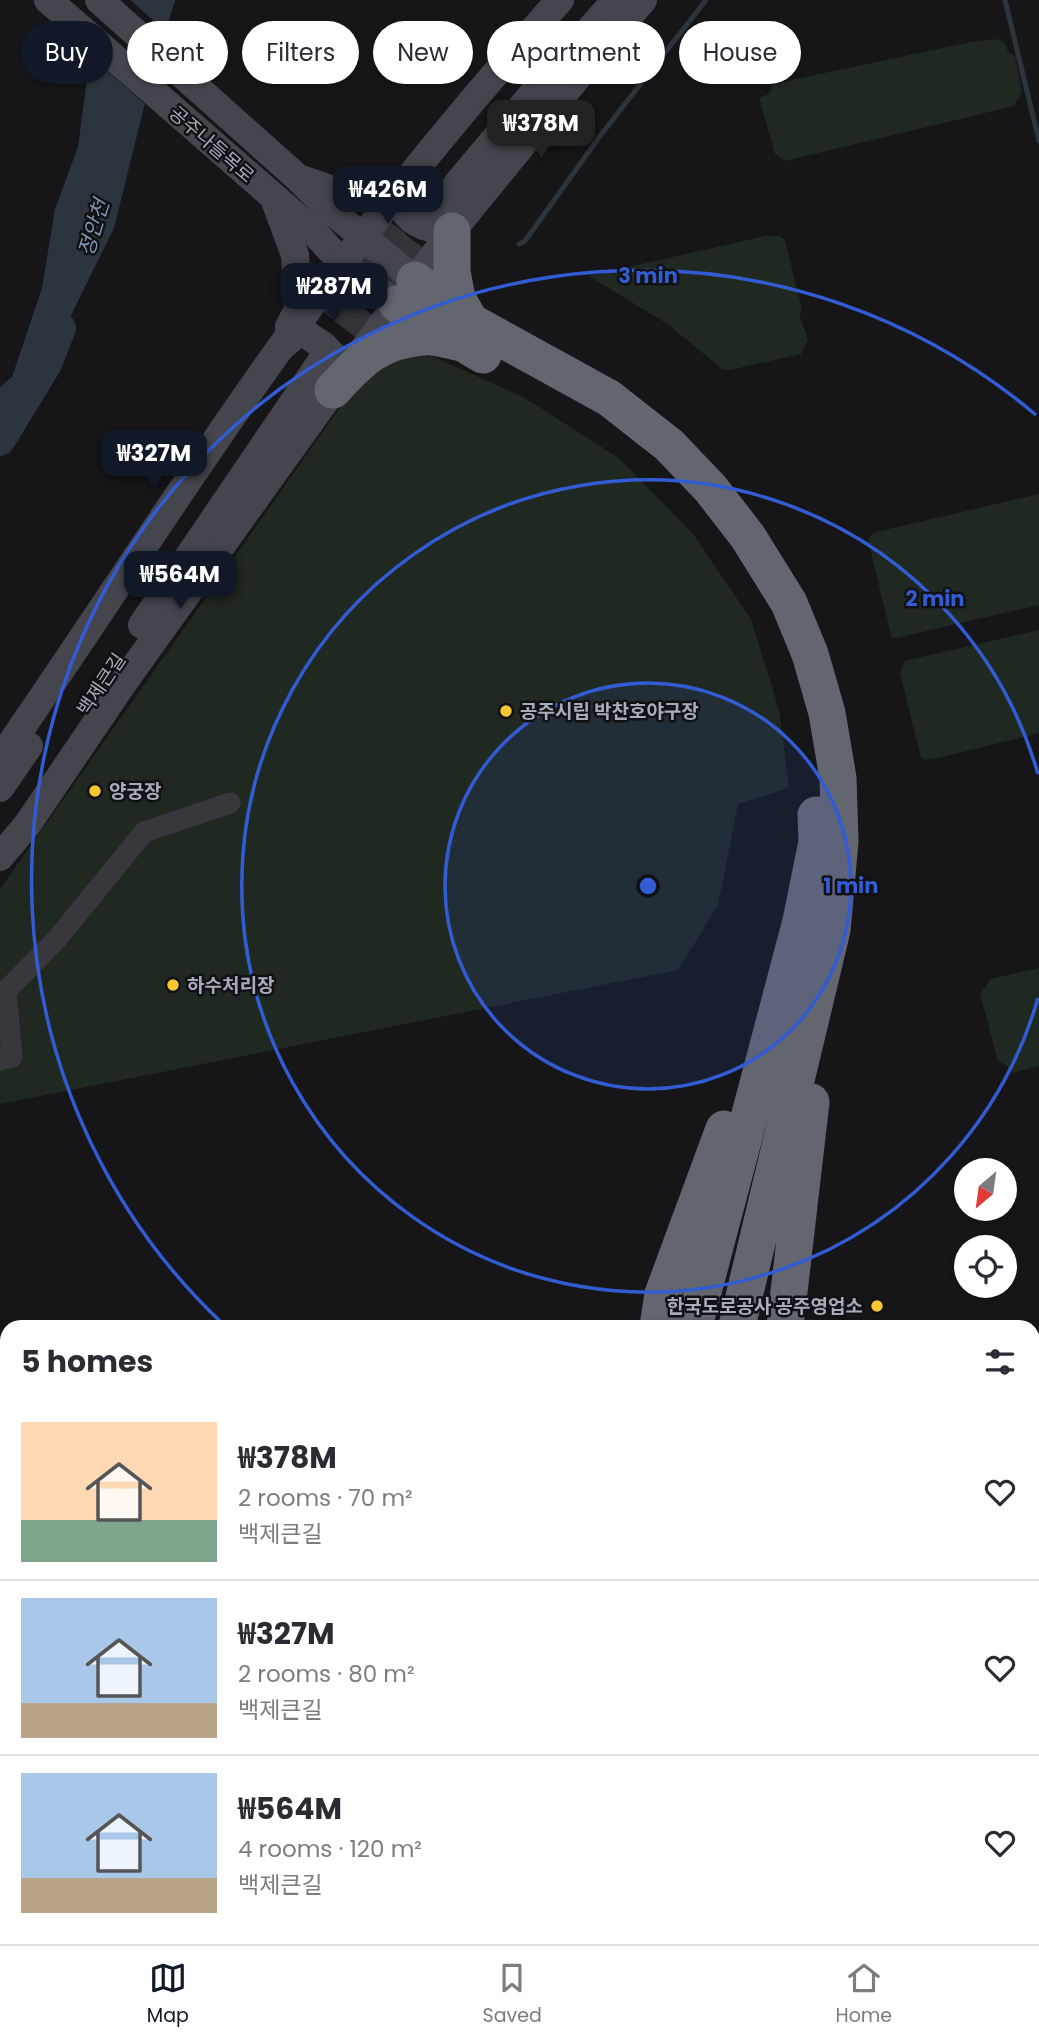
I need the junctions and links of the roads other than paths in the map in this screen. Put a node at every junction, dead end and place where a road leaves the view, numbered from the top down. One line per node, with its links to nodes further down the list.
1 (48, 0): 7 (main road, 공주나들목로)
2 (99, 0): 9 (main road, 공주나들목로)
3 (560, 0): 8 (main road)
4 (583, 0): 8 (main road)
5 (616, 0): 8 (main road)
6 (643, 0): 8 (main road)
7 (274, 199): 9 (main road, 공주나들목로); 14 (main road)
8 (427, 206): 9 (main road); 10 (main road); 12 (main road); 13 (highway)
9 (328, 211): 10 (main road); 11 (main road)
10 (363, 237): 11 (main road); 12 (main road)
11 (343, 264): 12 (main road); 14 (main road)
12 (406, 292): 13 (highway); 14 (main road)
13 (465, 332): 14 (highway); 20 (highway)
14 (308, 363): 15 (main road); 16 (main road, 백제큰길); 18 (main road, 백제큰길); 19 (main road)
15 (0, 759)
16 (0, 788)
17 (230, 803): 21 (street)
18 (0, 832)
19 (0, 857)
20 (816, 926): 22 (highway); 23 (highway); 24 (highway); 25 (highway)
21 (0, 1060)
22 (659, 1320)
23 (696, 1320)
24 (738, 1320)
25 (785, 1320)

